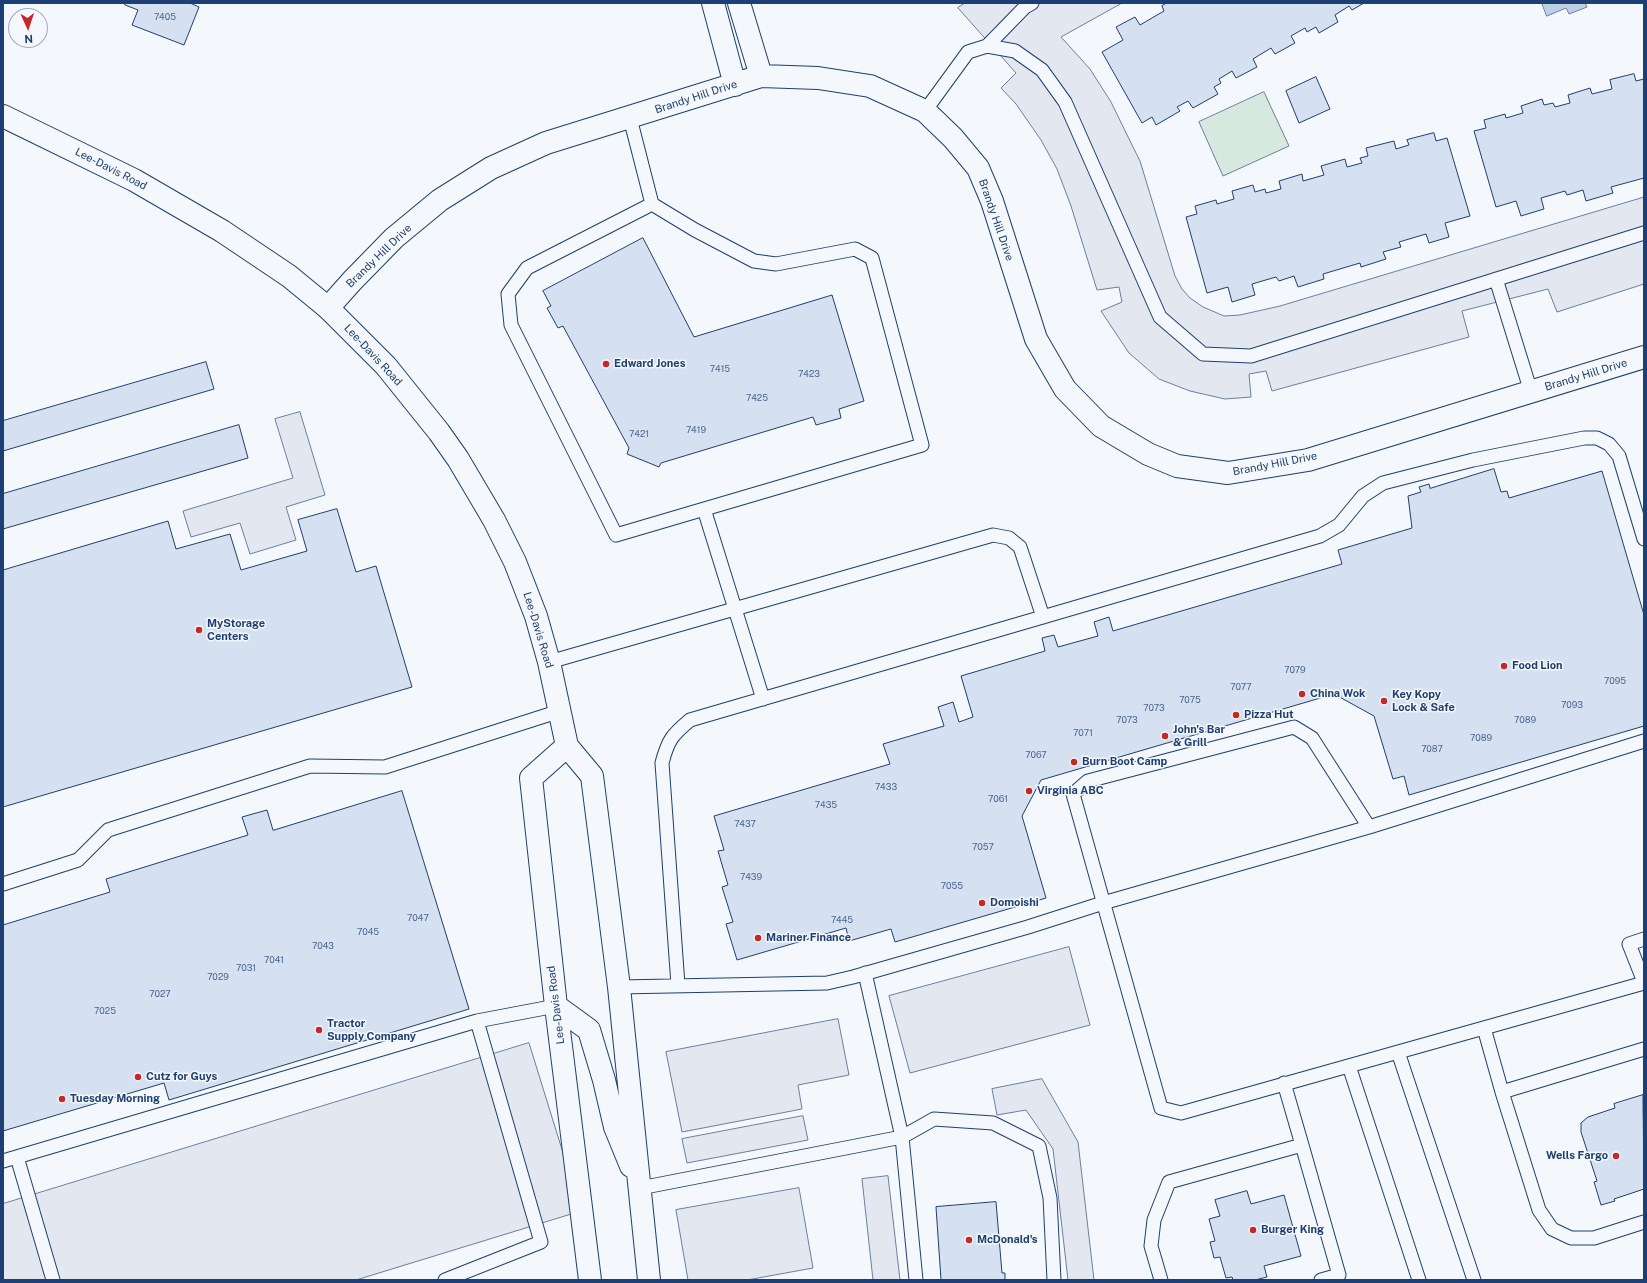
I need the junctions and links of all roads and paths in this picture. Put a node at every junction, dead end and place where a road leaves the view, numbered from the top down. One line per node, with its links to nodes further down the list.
1 (713, 3): 6 (main road)
2 (739, 3): 5 (main road)
3 (1032, 3): 4 (lane)
4 (987, 46): 7 (lane); 12 (lane)
5 (761, 76): 6 (main road, Brandy Hill Drive); 7 (main road, Brandy Hill Drive)
6 (735, 85): 9 (main road, Brandy Hill Drive)
7 (926, 111): 15 (main road, Brandy Hill Drive)
8 (3, 116): 13 (main road, Lee-Davis Road)
9 (630, 118): 10 (lane); 13 (main road, Brandy Hill Drive)
10 (652, 204): 16 (lane); 16 (lane)
11 (1644, 233): 12 (lane)
12 (1496, 279): 15 (lane)
13 (328, 308): 20 (main road, Lee-Davis Road)
14 (1644, 357): 15 (main road, Brandy Hill Drive)
15 (1532, 392)
16 (704, 509): 18 (lane)
17 (1644, 539): 19 (lane)
18 (735, 609): 19 (lane); 20 (lane); 21 (lane)
19 (1043, 617): 21 (lane)
20 (549, 662): 22 (main road, Lee-Davis Road)
21 (763, 699): 31 (lane)
22 (560, 711): 24 (main road, Lee-Davis Road); 26 (lane)
23 (1644, 742): 25 (lane)
24 (567, 746): 32 (main road, Lee-Davis Road); 33 (main road, Lee-Davis Road)
25 (1369, 828): 27 (lane); 27 (lane)
26 (3, 884)
27 (1103, 902): 29 (lane); 39 (lane)
28 (1644, 939): 30 (lane)
29 (865, 973): 31 (lane); 41 (lane)
30 (1644, 983): 35 (lane)
31 (678, 985): 32 (lane)
32 (619, 987): 45 (main road, Lee-Davis Road)
33 (556, 1006): 34 (lane); 45 (main road); 50 (main road, Lee-Davis Road)
34 (477, 1021): 43 (lane); 47 (lane)
35 (1484, 1028): 37 (lane); 40 (lane)
36 (1644, 1049): 40 (lane)
37 (1398, 1052): 38 (lane); 57 (lane)
38 (1349, 1066): 39 (lane); 56 (lane)
39 (1284, 1084): 42 (lane)
40 (1502, 1092): 46 (lane)
41 (902, 1137): 45 (lane); 52 (lane); 53 (lane)
42 (1302, 1145): 54 (lane); 55 (lane)
43 (17, 1157): 44 (lane); 48 (lane)
44 (3, 1161)
45 (640, 1188): 51 (main road, Lee-Davis Road)
46 (1644, 1222)
47 (475, 1274): 49 (lane)
48 (53, 1280)
49 (445, 1280)
50 (590, 1280)
51 (649, 1280)
52 (916, 1280)
53 (1054, 1280)
54 (1161, 1280)
55 (1321, 1280)
56 (1419, 1280)
57 (1474, 1280)

